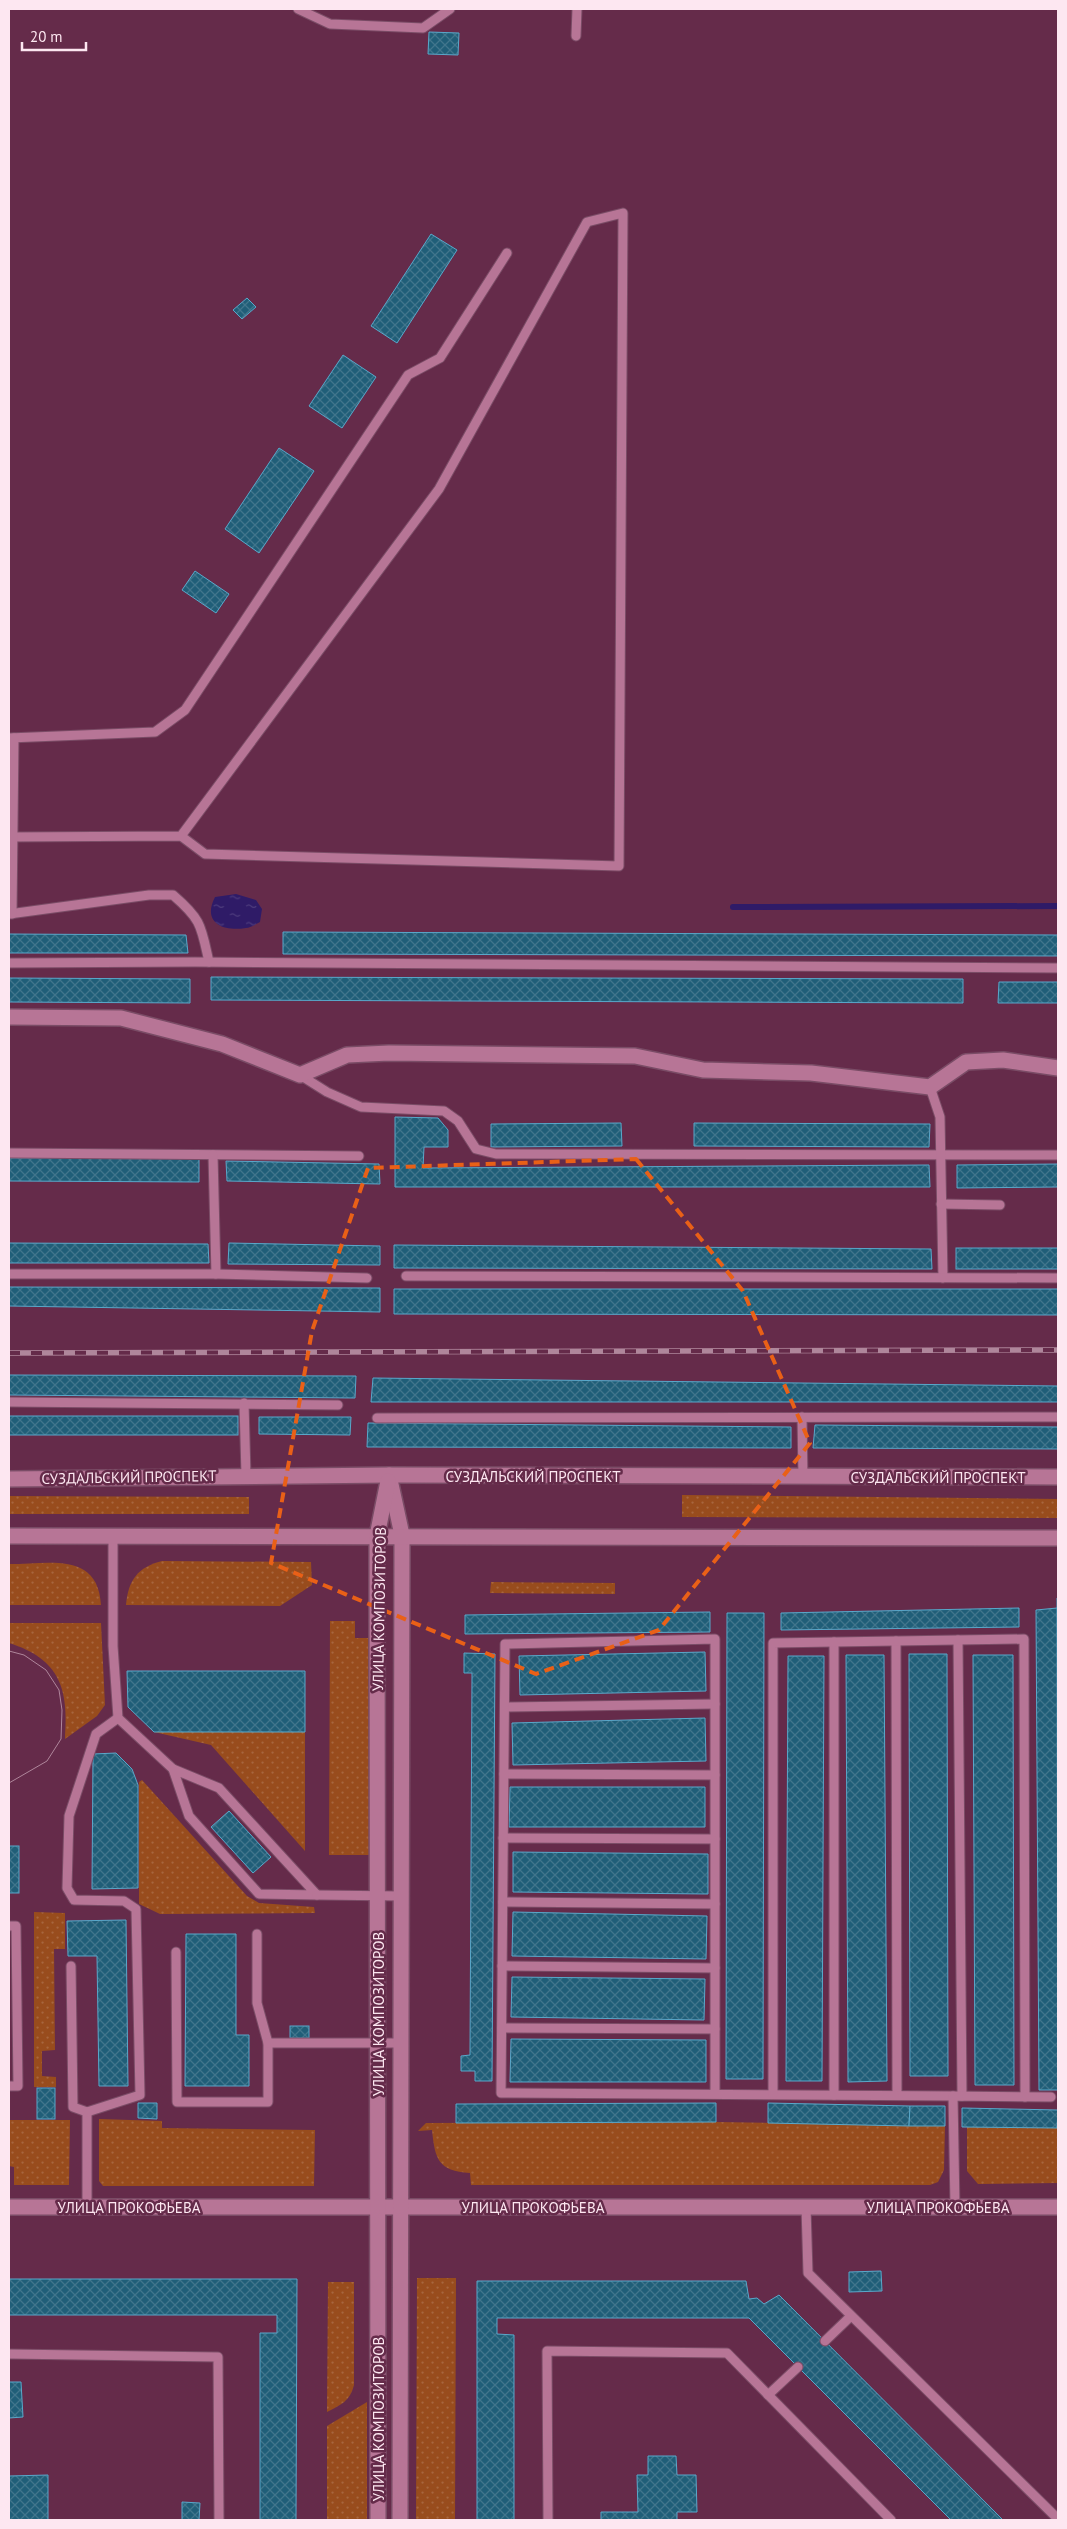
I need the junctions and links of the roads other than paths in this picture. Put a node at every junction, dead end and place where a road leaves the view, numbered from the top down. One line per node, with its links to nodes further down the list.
1 (298, 9): 2 (lane)
2 (450, 9)
3 (576, 9): 4 (lane)
4 (576, 36)
5 (507, 253): 6 (lane)
6 (12, 738): 8 (lane)
7 (181, 836): 7 (lane); 8 (lane)
8 (11, 837): 9 (lane)
9 (10, 914): 10 (lane)
10 (209, 962): 11 (lane); 12 (lane)
11 (9, 963)
12 (1058, 968)
13 (9, 1017): 15 (street)
14 (1058, 1068): 16 (street)
15 (300, 1075): 16 (street); 20 (lane)
16 (930, 1087): 20 (lane)
17 (9, 1153): 18 (lane)
18 (213, 1155): 19 (lane); 25 (lane)
19 (359, 1156)
20 (940, 1156): 21 (lane); 22 (lane)
21 (1058, 1156)
22 (941, 1204): 23 (lane); 28 (lane)
23 (1000, 1205)
24 (9, 1274): 25 (lane)
25 (216, 1274): 27 (lane)
26 (406, 1276): 28 (lane)
27 (367, 1278)
28 (943, 1278): 29 (lane)
29 (1058, 1278)
30 (9, 1402): 31 (lane)
31 (244, 1403): 32 (lane); 37 (lane)
32 (338, 1405)
33 (802, 1416): 34 (lane); 35 (lane); 38 (lane)
34 (1058, 1417)
35 (377, 1418)
36 (389, 1475): 37 (street, СУЗДАЛЬСКИЙ ПРОСПЕКТ); 38 (street, СУЗДАЛЬСКИЙ ПРОСПЕКТ); 43 (street, УЛИЦА КОМПОЗИТОРОВ); 44 (street, УЛИЦА КОМПОЗИТОРОВ)
37 (246, 1476): 40 (street, СУЗДАЛЬСКИЙ ПРОСПЕКТ)
38 (803, 1477): 39 (street, СУЗДАЛЬСКИЙ ПРОСПЕКТ)
39 (1058, 1477)
40 (9, 1479)
41 (9, 1536): 42 (street)
42 (113, 1536): 43 (street); 51 (lane)
43 (377, 1536): 44 (street); 58 (street, УЛИЦА КОМПОЗИТОРОВ)
44 (402, 1536): 45 (street); 59 (street, УЛИЦА КОМПОЗИТОРОВ)
45 (1058, 1538)
46 (958, 1640): 47 (lane); 78 (lane); 79 (lane)
47 (896, 1641): 48 (lane); 77 (lane)
48 (834, 1642): 75 (lane); 76 (lane)
49 (715, 1704): 50 (lane); 50 (lane); 54 (lane)
50 (505, 1707): 53 (lane)
51 (118, 1718): 52 (lane); 81 (lane)
52 (173, 1769): 57 (lane); 57 (lane)
53 (504, 1774): 54 (lane); 55 (lane)
54 (715, 1775): 56 (lane)
55 (504, 1838): 56 (lane); 60 (lane)
56 (715, 1839): 61 (lane)
57 (318, 1895): 58 (lane)
58 (377, 1896): 59 (lane); 71 (street, УЛИЦА КОМПОЗИТОРОВ)
59 (401, 1896): 72 (street, УЛИЦА КОМПОЗИТОРОВ)
60 (503, 1902): 61 (lane); 66 (lane)
61 (715, 1904): 67 (lane)
62 (9, 1926): 73 (lane)
63 (257, 1934): 70 (lane)
64 (176, 1952): 70 (lane)
65 (71, 1966): 81 (lane)
66 (502, 1966): 67 (lane); 68 (lane)
67 (715, 1968): 69 (lane)
68 (502, 2028): 69 (lane); 74 (lane)
69 (715, 2029): 74 (lane)
70 (268, 2043): 71 (lane)
71 (378, 2043): 72 (lane); 84 (street, УЛИЦА КОМПОЗИТОРОВ)
72 (401, 2044): 85 (street, УЛИЦА КОМПОЗИТОРОВ)
73 (9, 2086)
74 (715, 2094): 75 (lane)
75 (773, 2094): 76 (lane)
76 (834, 2095): 77 (lane)
77 (897, 2095): 78 (lane)
78 (957, 2096): 79 (lane); 87 (lane)
79 (1025, 2096): 80 (lane)
80 (1051, 2097)
81 (87, 2112): 83 (lane)
82 (9, 2206): 83 (street, УЛИЦА ПРОКОФЬЕВА)
83 (87, 2207): 84 (street, УЛИЦА ПРОКОФЬЕВА)
84 (378, 2207): 85 (street, УЛИЦА ПРОКОФЬЕВА); 96 (street, УЛИЦА КОМПОЗИТОРОВ)
85 (400, 2207): 86 (street, УЛИЦА ПРОКОФЬЕВА); 97 (street, УЛИЦА КОМПОЗИТОРОВ)
86 (806, 2207): 87 (street, УЛИЦА ПРОКОФЬЕВА); 89 (lane)
87 (955, 2207): 88 (street, УЛИЦА ПРОКОФЬЕВА)
88 (1058, 2207)
89 (851, 2316): 90 (lane); 94 (lane)
90 (824, 2341)
91 (9, 2354): 95 (lane)
92 (798, 2367): 93 (lane)
93 (768, 2395): 98 (lane); 99 (lane)
94 (1058, 2519)
95 (219, 2520)
96 (378, 2520)
97 (400, 2520)
98 (548, 2520)
99 (890, 2520)

